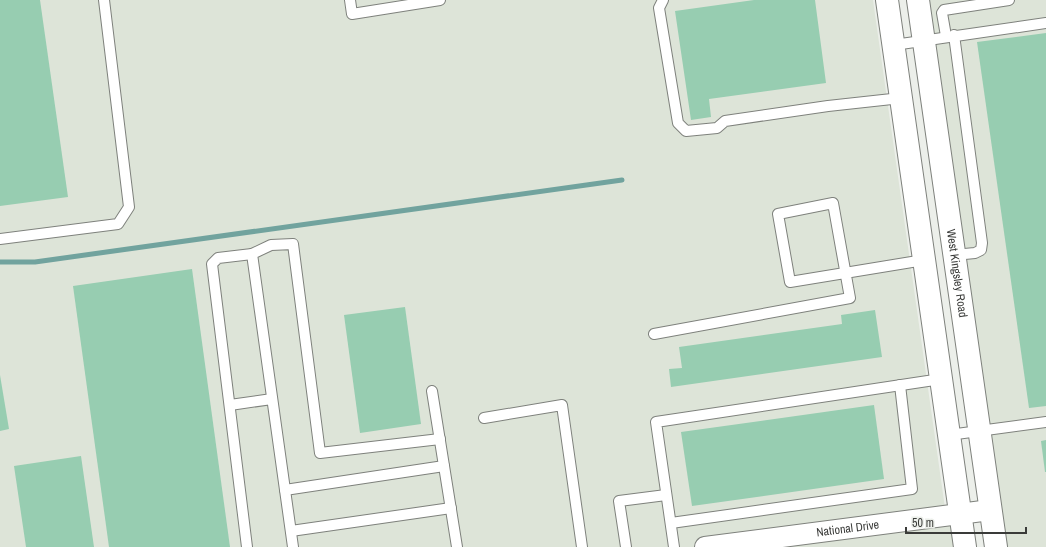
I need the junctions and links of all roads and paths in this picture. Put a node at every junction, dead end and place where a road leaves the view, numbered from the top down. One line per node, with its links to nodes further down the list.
1 (104, 0): 13 (lane)
2 (350, 0): 3 (lane)
3 (440, 0)
4 (663, 0): 12 (lane)
5 (887, 0): 11 (main road)
6 (918, 0): 10 (main road, West Kingsley Road)
7 (1009, 0): 9 (lane)
8 (1046, 23): 9 (lane)
9 (950, 35): 10 (lane); 15 (lane)
10 (923, 40): 11 (lane); 15 (main road, West Kingsley Road)
11 (894, 45): 12 (main road)
12 (901, 98): 16 (main road)
13 (0, 239)
14 (252, 254): 22 (lane); 23 (lane); 28 (lane)
15 (954, 255): 26 (main road, West Kingsley Road)
16 (924, 260): 17 (lane); 19 (main road)
17 (845, 272): 17 (lane); 18 (lane)
18 (654, 334)
19 (941, 379): 20 (lane); 27 (main road)
20 (900, 385): 31 (lane); 35 (lane)
21 (432, 391): 28 (lane)
22 (272, 398): 23 (lane); 30 (lane)
23 (230, 405): 38 (lane)
24 (484, 418): 41 (lane)
25 (1046, 422): 26 (lane)
26 (979, 431): 27 (lane); 33 (main road, West Kingsley Road)
27 (949, 436): 34 (main road)
28 (440, 439): 29 (lane)
29 (444, 466): 30 (lane); 32 (lane)
30 (285, 490): 36 (lane)
31 (666, 495): 35 (lane); 42 (lane)
32 (451, 508): 36 (lane); 40 (lane)
33 (990, 510): 34 (street, National Drive); 46 (main road, West Kingsley Road)
34 (960, 514): 37 (street, National Drive); 45 (main road)
35 (671, 523): 43 (lane)
36 (291, 531): 39 (lane)
37 (774, 542): 44 (street, National Drive)
38 (247, 547)
39 (293, 547)
40 (457, 547)
41 (582, 547)
42 (626, 547)
43 (674, 547)
44 (705, 547)
45 (965, 547)
46 (996, 547)

